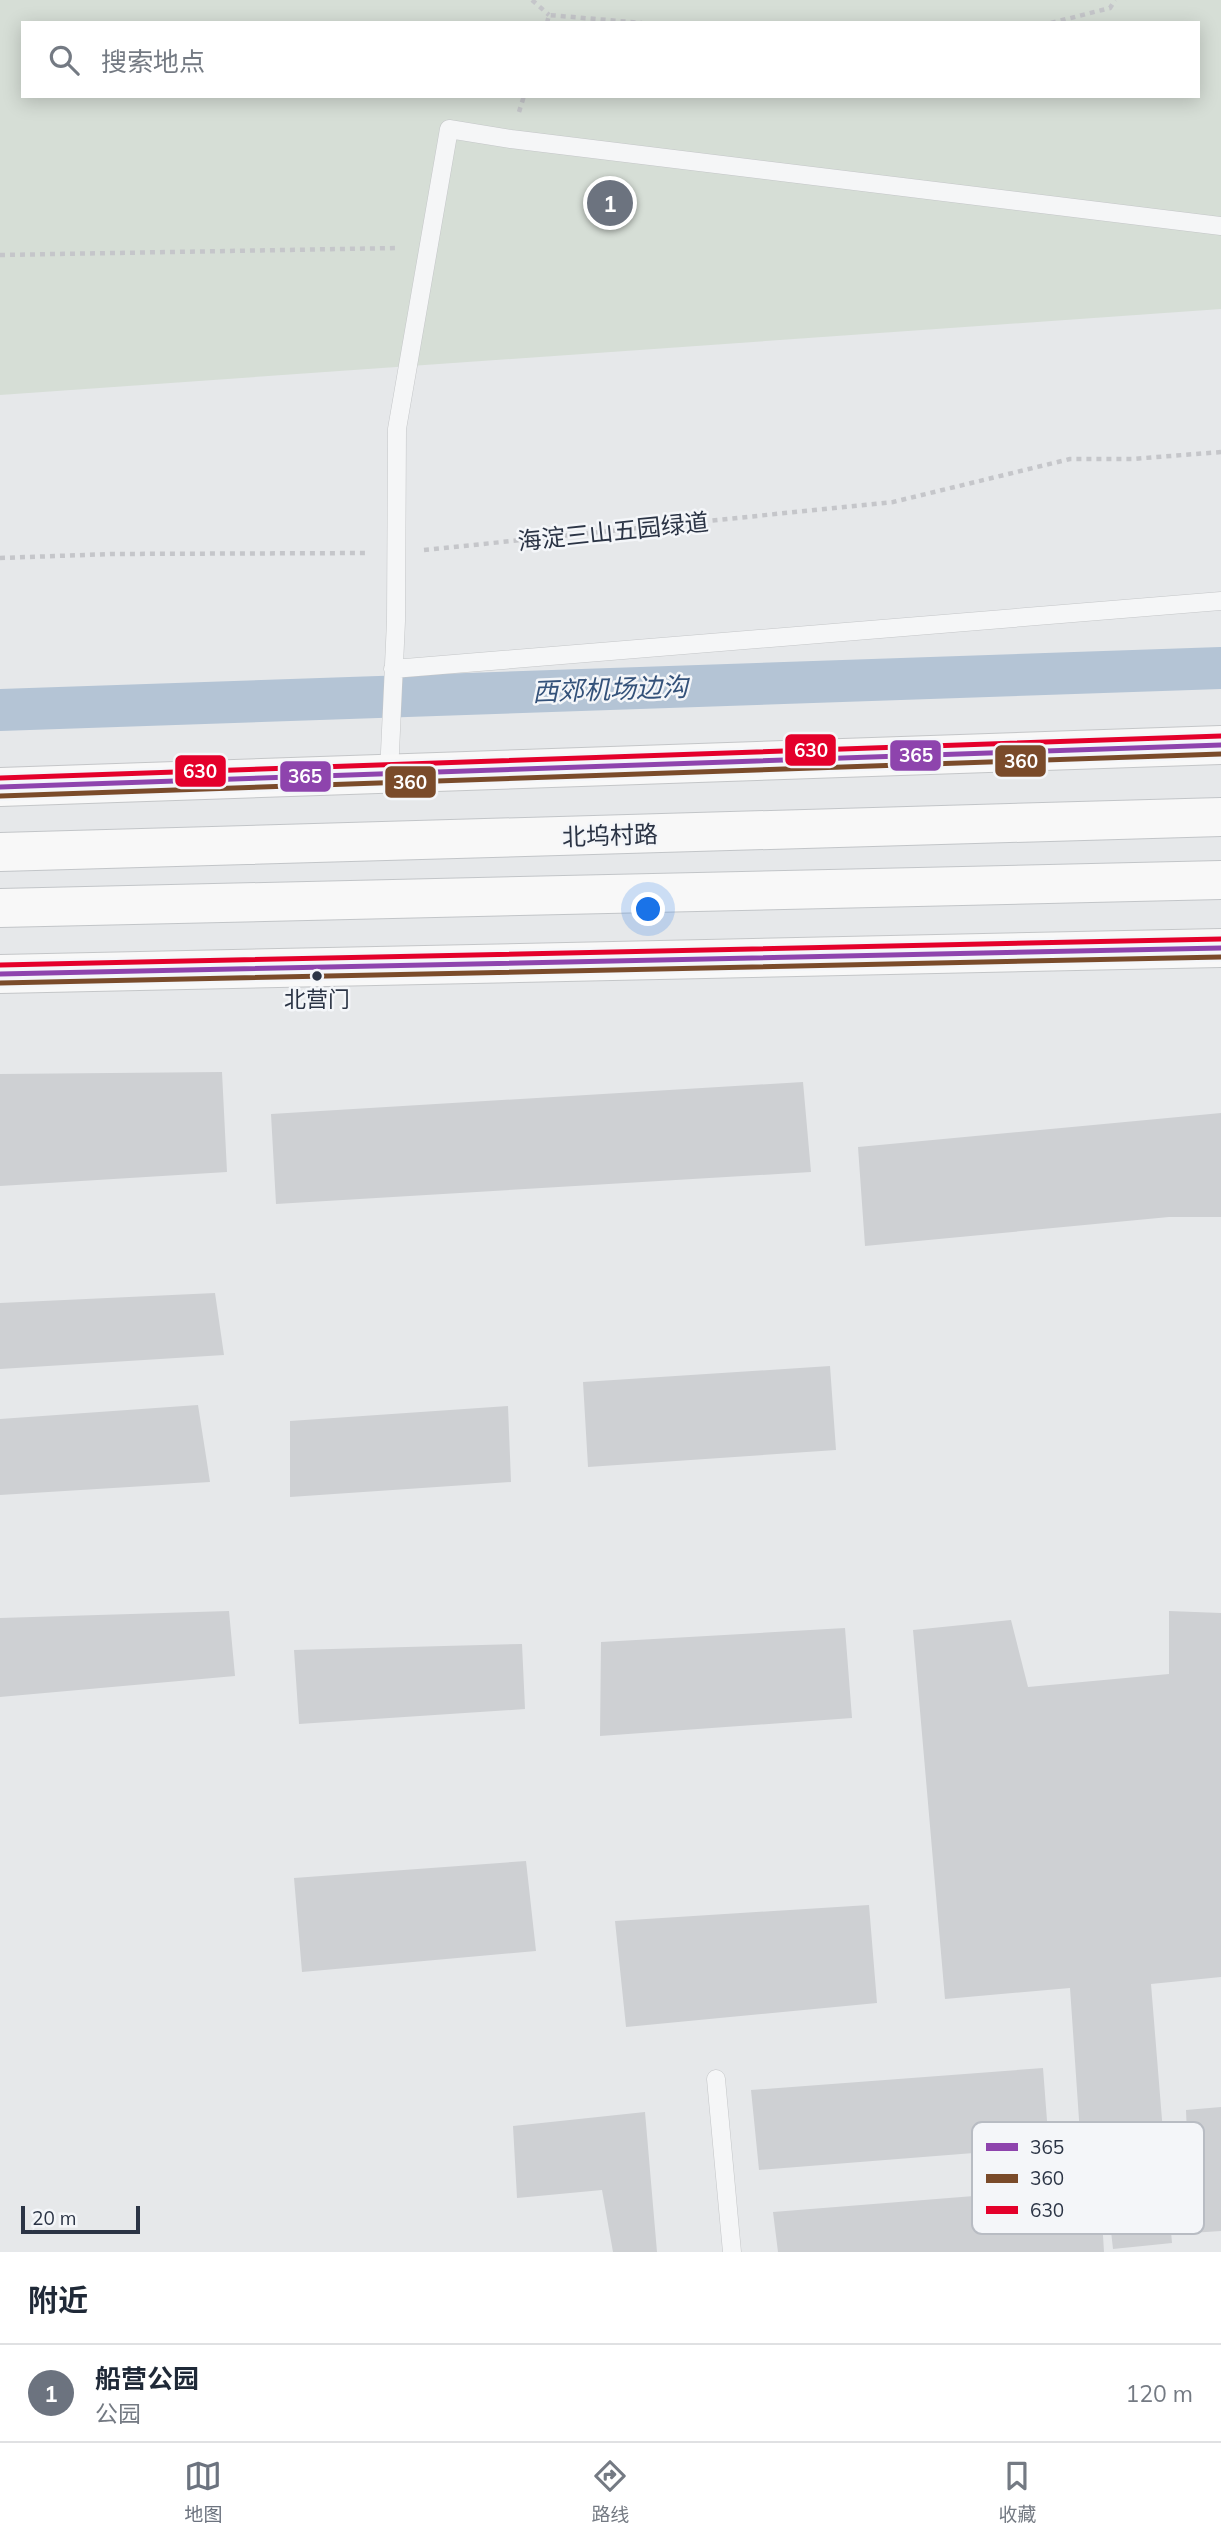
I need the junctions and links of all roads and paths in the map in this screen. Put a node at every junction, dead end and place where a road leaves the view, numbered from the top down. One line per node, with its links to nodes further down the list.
1 (532, 0): 3 (path)
2 (1115, 0): 6 (path)
3 (549, 15): 4 (path); 5 (path)
4 (548, 21)
5 (619, 21)
6 (1059, 21)
7 (1221, 226): 8 (lane)
8 (428, 247): 9 (path); 11 (lane)
9 (0, 256)
10 (1221, 452): 11 (path, 海淀三山五园绿道)
11 (396, 553): 12 (path, 海淀三山五园绿道); 14 (lane)
12 (0, 558)
13 (1221, 601): 14 (lane)
14 (393, 673): 16 (lane)
15 (1221, 745): 16 (street)
16 (389, 774): 17 (street)
17 (0, 787)
18 (1221, 817): 19 (street, 北坞村路)
19 (0, 852)
20 (1221, 880): 21 (street)
21 (0, 908)
22 (1221, 948): 23 (street)
23 (0, 974)
24 (716, 2079): 25 (lane)
25 (732, 2252)

